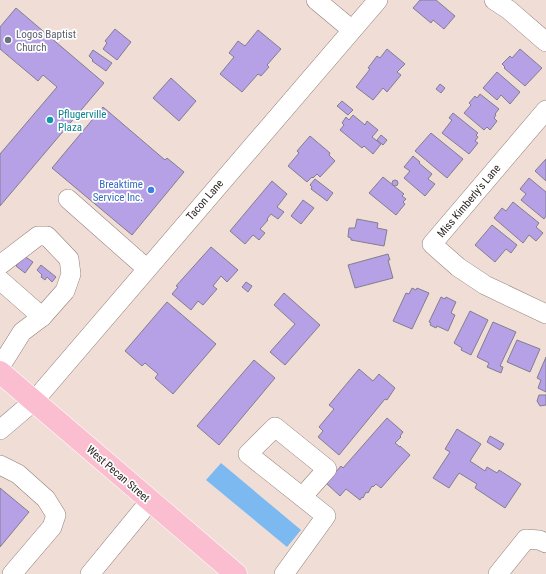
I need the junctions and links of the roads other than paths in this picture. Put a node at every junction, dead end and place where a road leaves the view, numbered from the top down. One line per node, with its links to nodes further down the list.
1 (316, 0): 4 (street)
2 (378, 0): 4 (street, Tacon Lane)
3 (494, 0): 5 (street)
4 (352, 30): 9 (street, Tacon Lane)
5 (546, 42)
6 (546, 110): 11 (street, Miss Kimberly's Lane)
7 (68, 199): 9 (street)
8 (0, 265): 12 (street)
9 (146, 268): 15 (street, Tacon Lane)
10 (0, 280): 12 (street)
11 (546, 314)
12 (42, 317): 13 (street)
13 (0, 367)
14 (0, 372): 15 (main road, West Pecan Street)
15 (34, 401): 16 (street, Tacon Lane); 19 (main road, West Pecan Street)
16 (0, 430)
17 (0, 464): 21 (street)
18 (302, 497): 24 (street)
19 (150, 501): 22 (street); 23 (main road, West Pecan Street)
20 (546, 543): 25 (street)
21 (12, 574)
22 (90, 574)
23 (236, 574)
24 (284, 574)
25 (498, 574)

